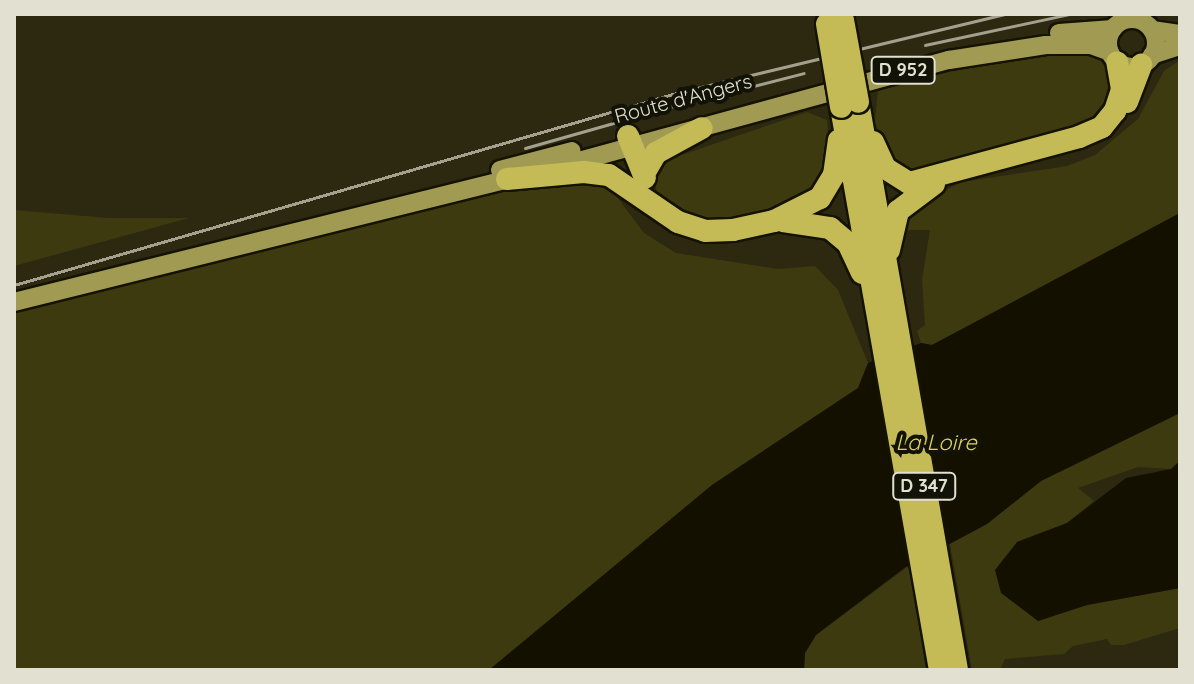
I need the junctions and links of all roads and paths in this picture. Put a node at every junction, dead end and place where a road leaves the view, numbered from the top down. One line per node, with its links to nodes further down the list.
1 (834, 18): 8 (highway, D 347, bridge); 8 (highway, D 347, bridge)
2 (1113, 29): 3 (main road, Route d'Angers); 6 (main road); 10 (main road, Route d'Angers / D 952)
3 (1152, 30): 4 (main road); 7 (main road)
4 (1180, 34)
5 (1180, 46): 7 (main road)
6 (1113, 57): 7 (main road, Route d'Angers); 8 (highway); 9 (main road, Route d'Angers / D 952)
7 (1147, 60): 15 (highway)
8 (844, 106): 13 (highway); 15 (highway, D 347); 17 (highway, D 347)
9 (702, 128): 10 (main road, Route d'Angers / D 952); 12 (highway)
10 (629, 144): 11 (main road, Route d'Angers / D 952); 12 (highway); 14 (main road, Route d'Angers / D 952)
11 (507, 179): 12 (highway); 14 (main road, Route d'Angers / D 952)
12 (638, 179): 13 (highway)
13 (774, 221): 17 (highway)
14 (270, 234): 16 (main road, Route d'Angers / D 952)
15 (886, 267): 17 (highway, D 347)
16 (14, 302)
17 (879, 308): 18 (highway, D 347); 19 (highway, D 347)
18 (940, 670)
19 (957, 670)

